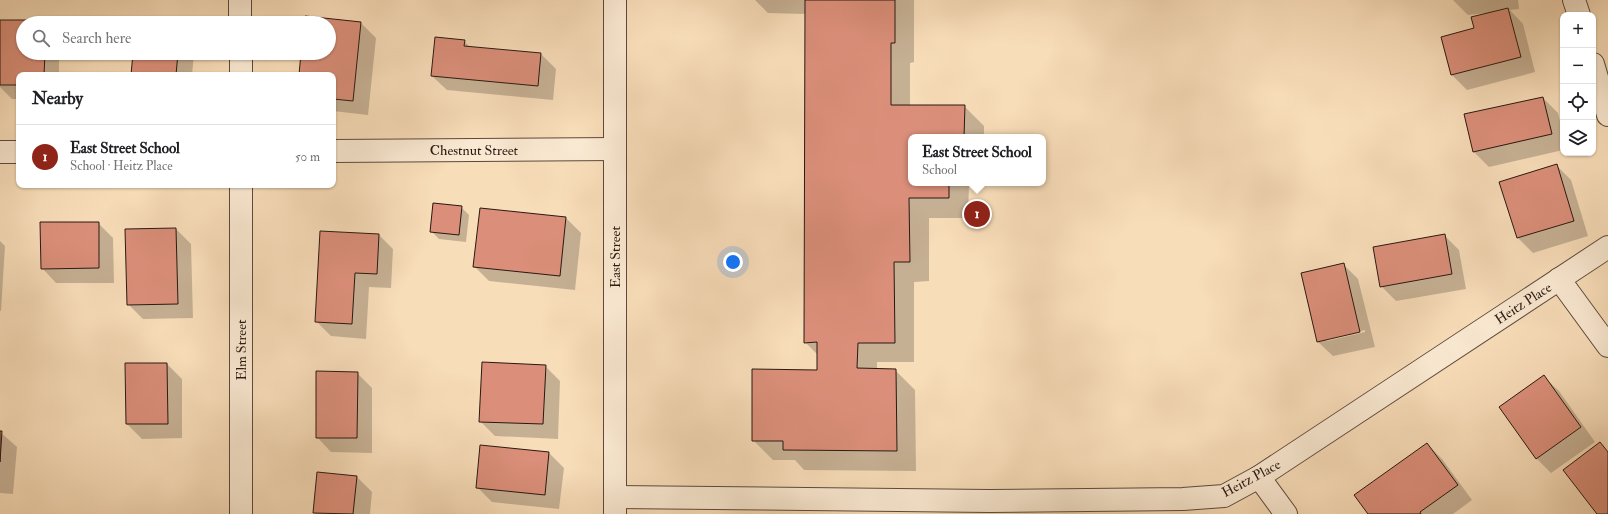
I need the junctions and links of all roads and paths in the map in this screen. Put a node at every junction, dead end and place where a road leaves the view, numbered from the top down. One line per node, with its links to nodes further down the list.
1 (240, 0): 5 (street)
2 (615, 0): 10 (street, East Street)
3 (1574, 0): 4 (street)
4 (1578, 12)
5 (240, 16)
6 (241, 60): 7 (street)
7 (241, 72)
8 (1596, 74): 9 (street)
9 (1608, 115)
10 (615, 149): 11 (street, Chestnut Street); 19 (street, East Street)
11 (336, 151)
12 (0, 152): 13 (street)
13 (16, 152)
14 (241, 188): 21 (street, Elm Street)
15 (1608, 247): 16 (street, Heitz Place)
16 (1559, 279): 17 (street); 18 (street, Heitz Place)
17 (1608, 346)
18 (1260, 477): 20 (street, Heitz Place); 22 (street)
19 (615, 506): 20 (street, Heitz Place)
20 (989, 507)
21 (241, 514)
22 (1286, 514)

